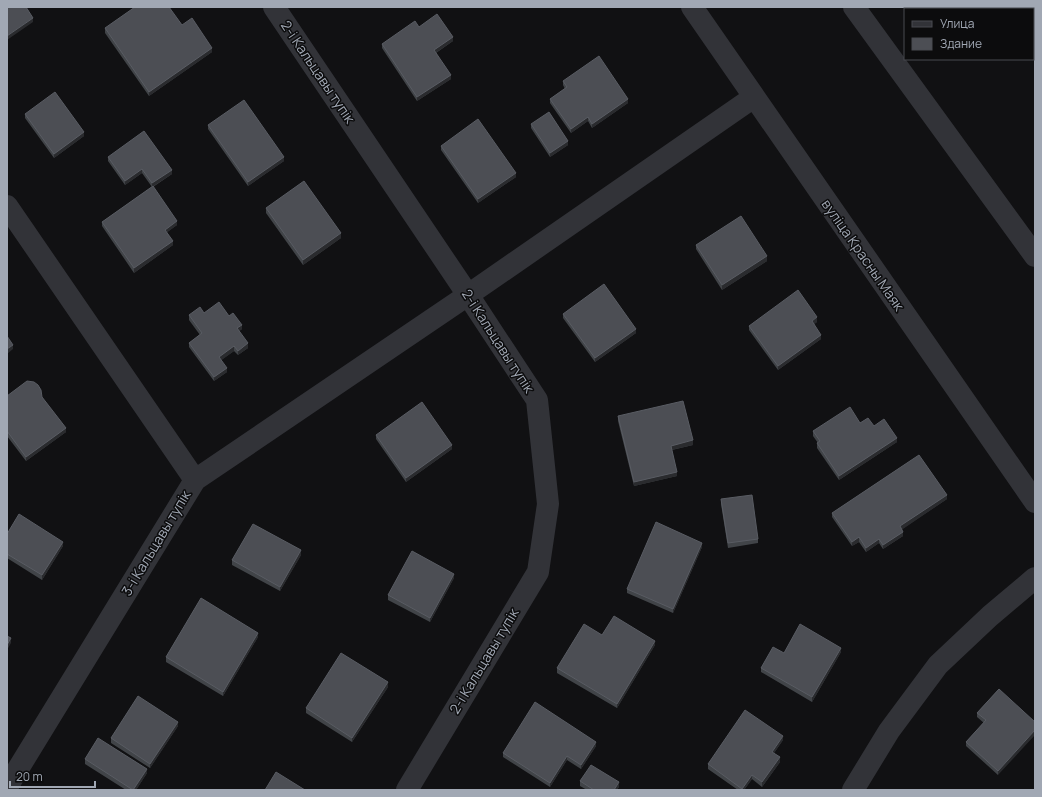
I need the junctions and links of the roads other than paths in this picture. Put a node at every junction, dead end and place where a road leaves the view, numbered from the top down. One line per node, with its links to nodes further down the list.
1 (274, 7): 7 (street, 2-і Кальцавы тупік)
2 (692, 7): 4 (street, вуліца Красны Маяк)
3 (854, 7): 6 (street)
4 (754, 97): 7 (street); 9 (street, вуліца Красны Маяк)
5 (7, 206): 8 (street, 3-і Кальцавы тупік)
6 (1035, 256)
7 (468, 294): 8 (street); 12 (street, 2-і Кальцавы тупік)
8 (195, 480): 11 (street, 3-і Кальцавы тупік)
9 (1035, 502)
10 (1035, 578): 13 (street)
11 (7, 787)
12 (407, 790)
13 (853, 790)

